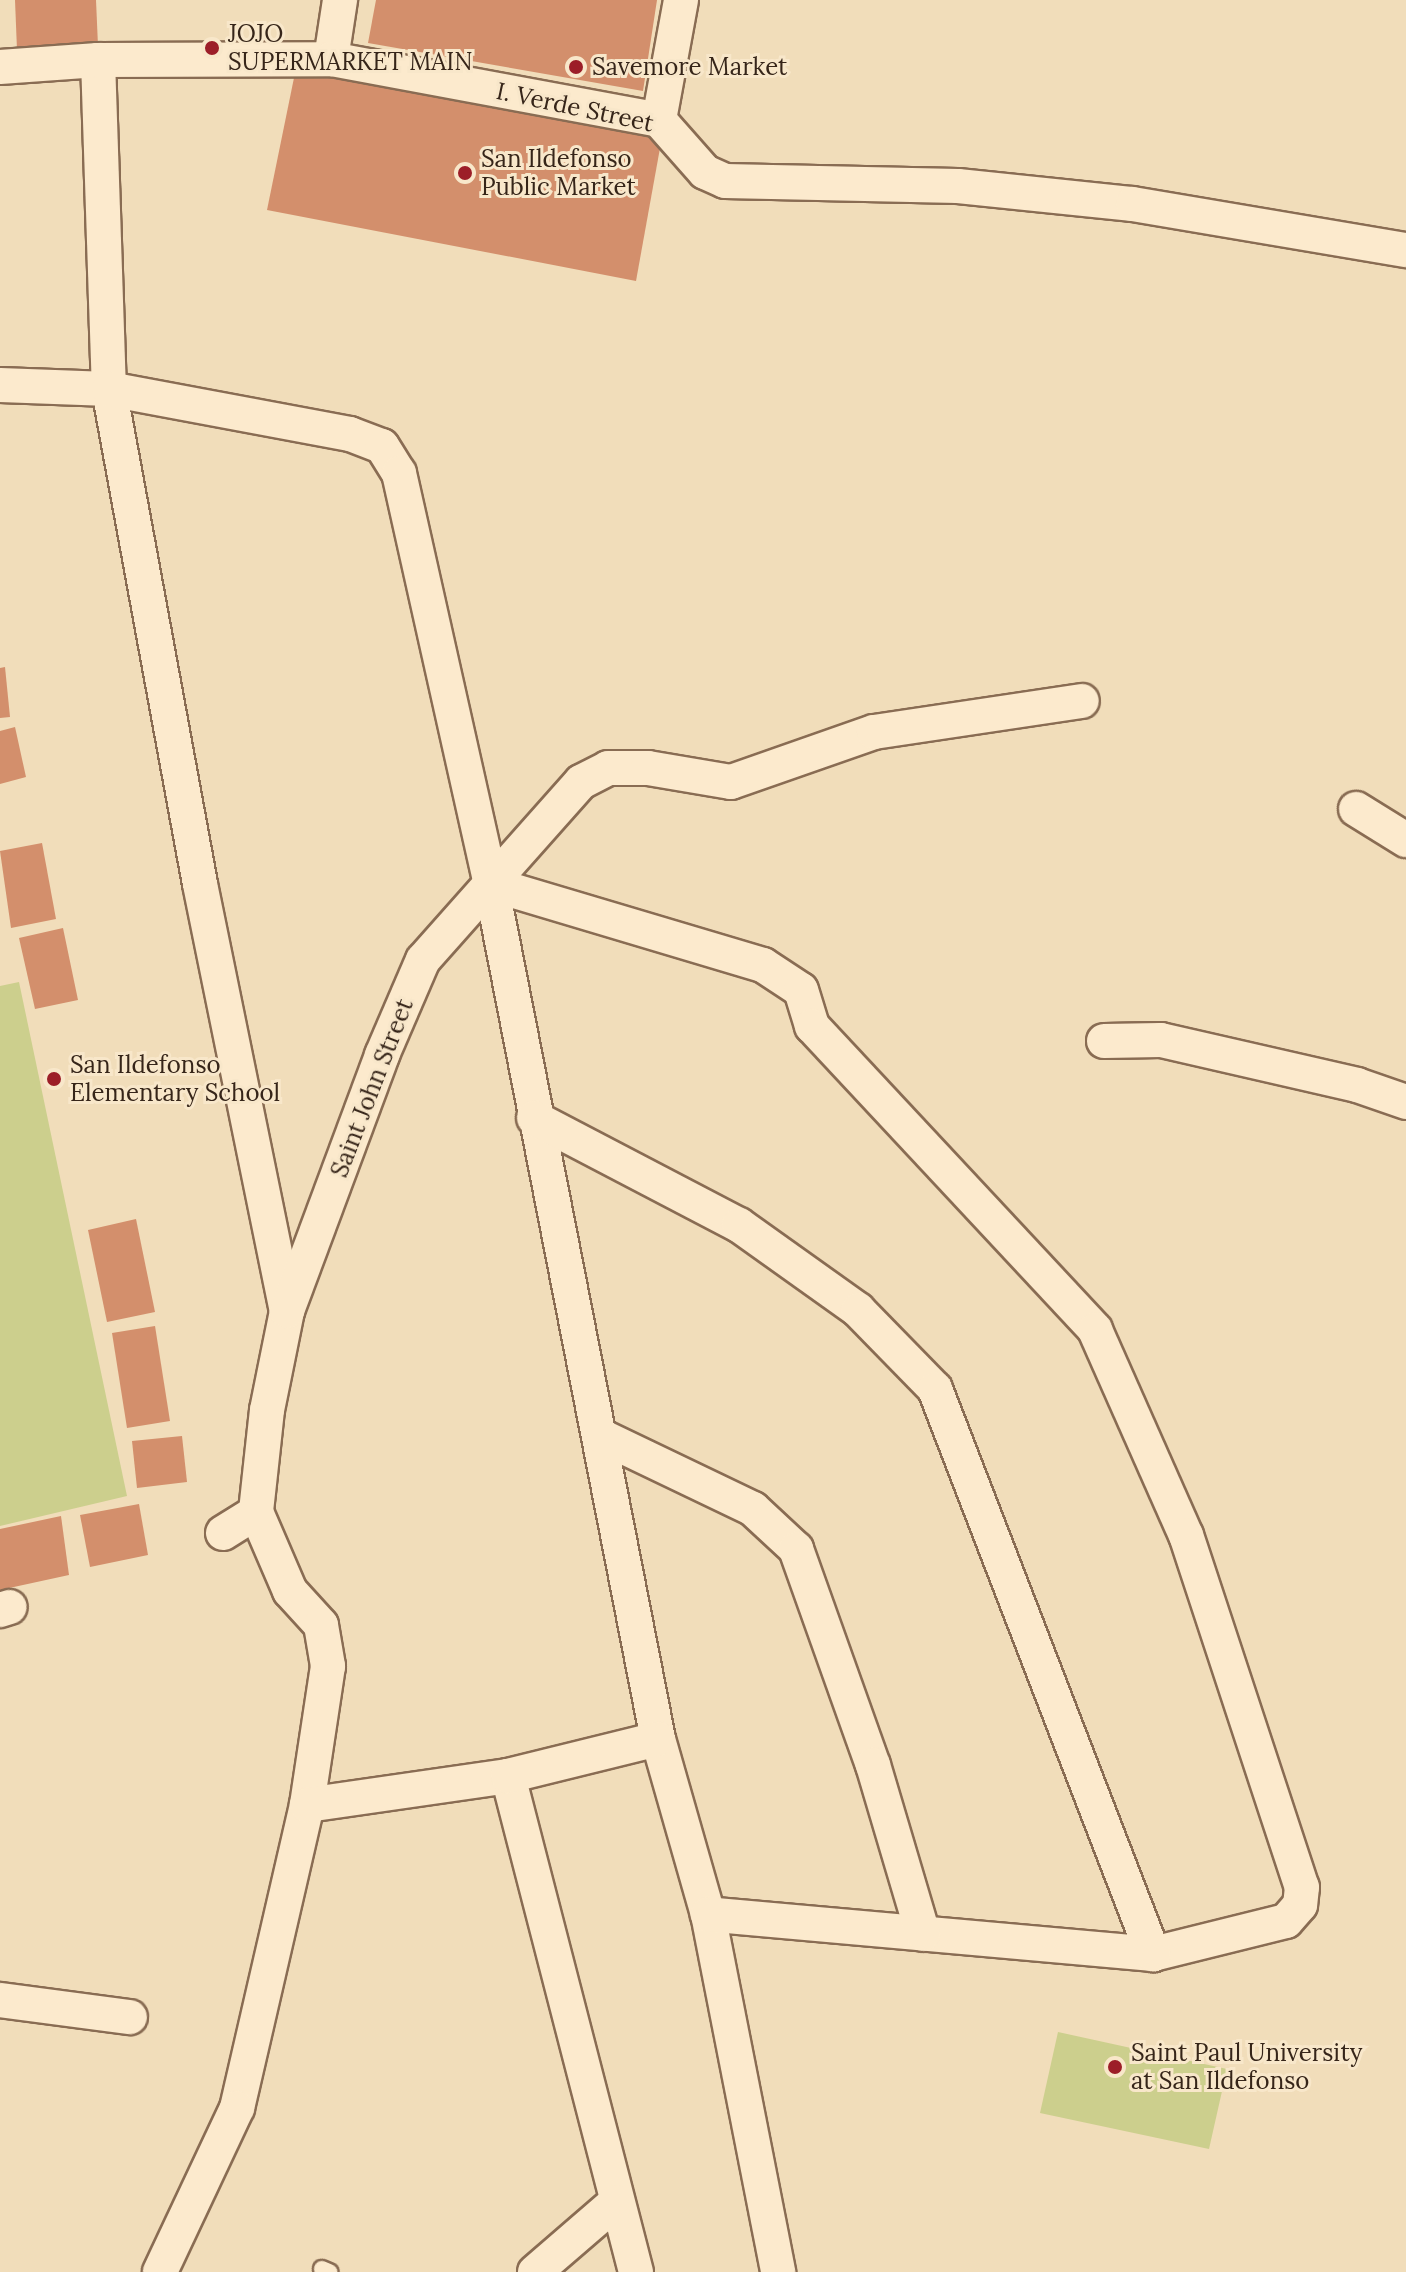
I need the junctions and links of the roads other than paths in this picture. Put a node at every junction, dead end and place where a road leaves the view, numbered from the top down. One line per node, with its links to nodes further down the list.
1 (340, 0): 3 (street)
2 (681, 0): 6 (street)
3 (331, 59): 4 (street, I. Verde Street); 6 (street, I. Verde Street)
4 (98, 60): 5 (street, I. Verde Street); 9 (street)
5 (0, 67)
6 (659, 120): 7 (street, I. Verde Street)
7 (1406, 250)
8 (0, 385): 9 (street)
9 (109, 389): 13 (street); 17 (street)
10 (1082, 701): 13 (street, Saint John Street)
11 (1356, 809): 12 (street)
12 (1406, 840)
13 (491, 884): 16 (street); 17 (street, Saint John Street); 26 (street)
14 (1104, 1041): 15 (street)
15 (1406, 1102)
16 (534, 1118): 18 (street); 26 (street)
17 (287, 1311): 19 (street)
18 (603, 1437): 21 (street); 25 (street)
19 (256, 1512): 20 (street); 23 (street)
20 (223, 1533)
21 (658, 1739): 22 (street); 24 (street)
22 (508, 1776): 23 (street); 29 (street)
23 (307, 1805): 30 (street)
24 (708, 1914): 25 (street); 33 (street)
25 (923, 1934): 26 (street)
26 (1153, 1954)
27 (0, 2000): 28 (street)
28 (130, 2017)
29 (616, 2202): 31 (street); 32 (street)
30 (160, 2272)
31 (535, 2272)
32 (636, 2272)
33 (778, 2272)

